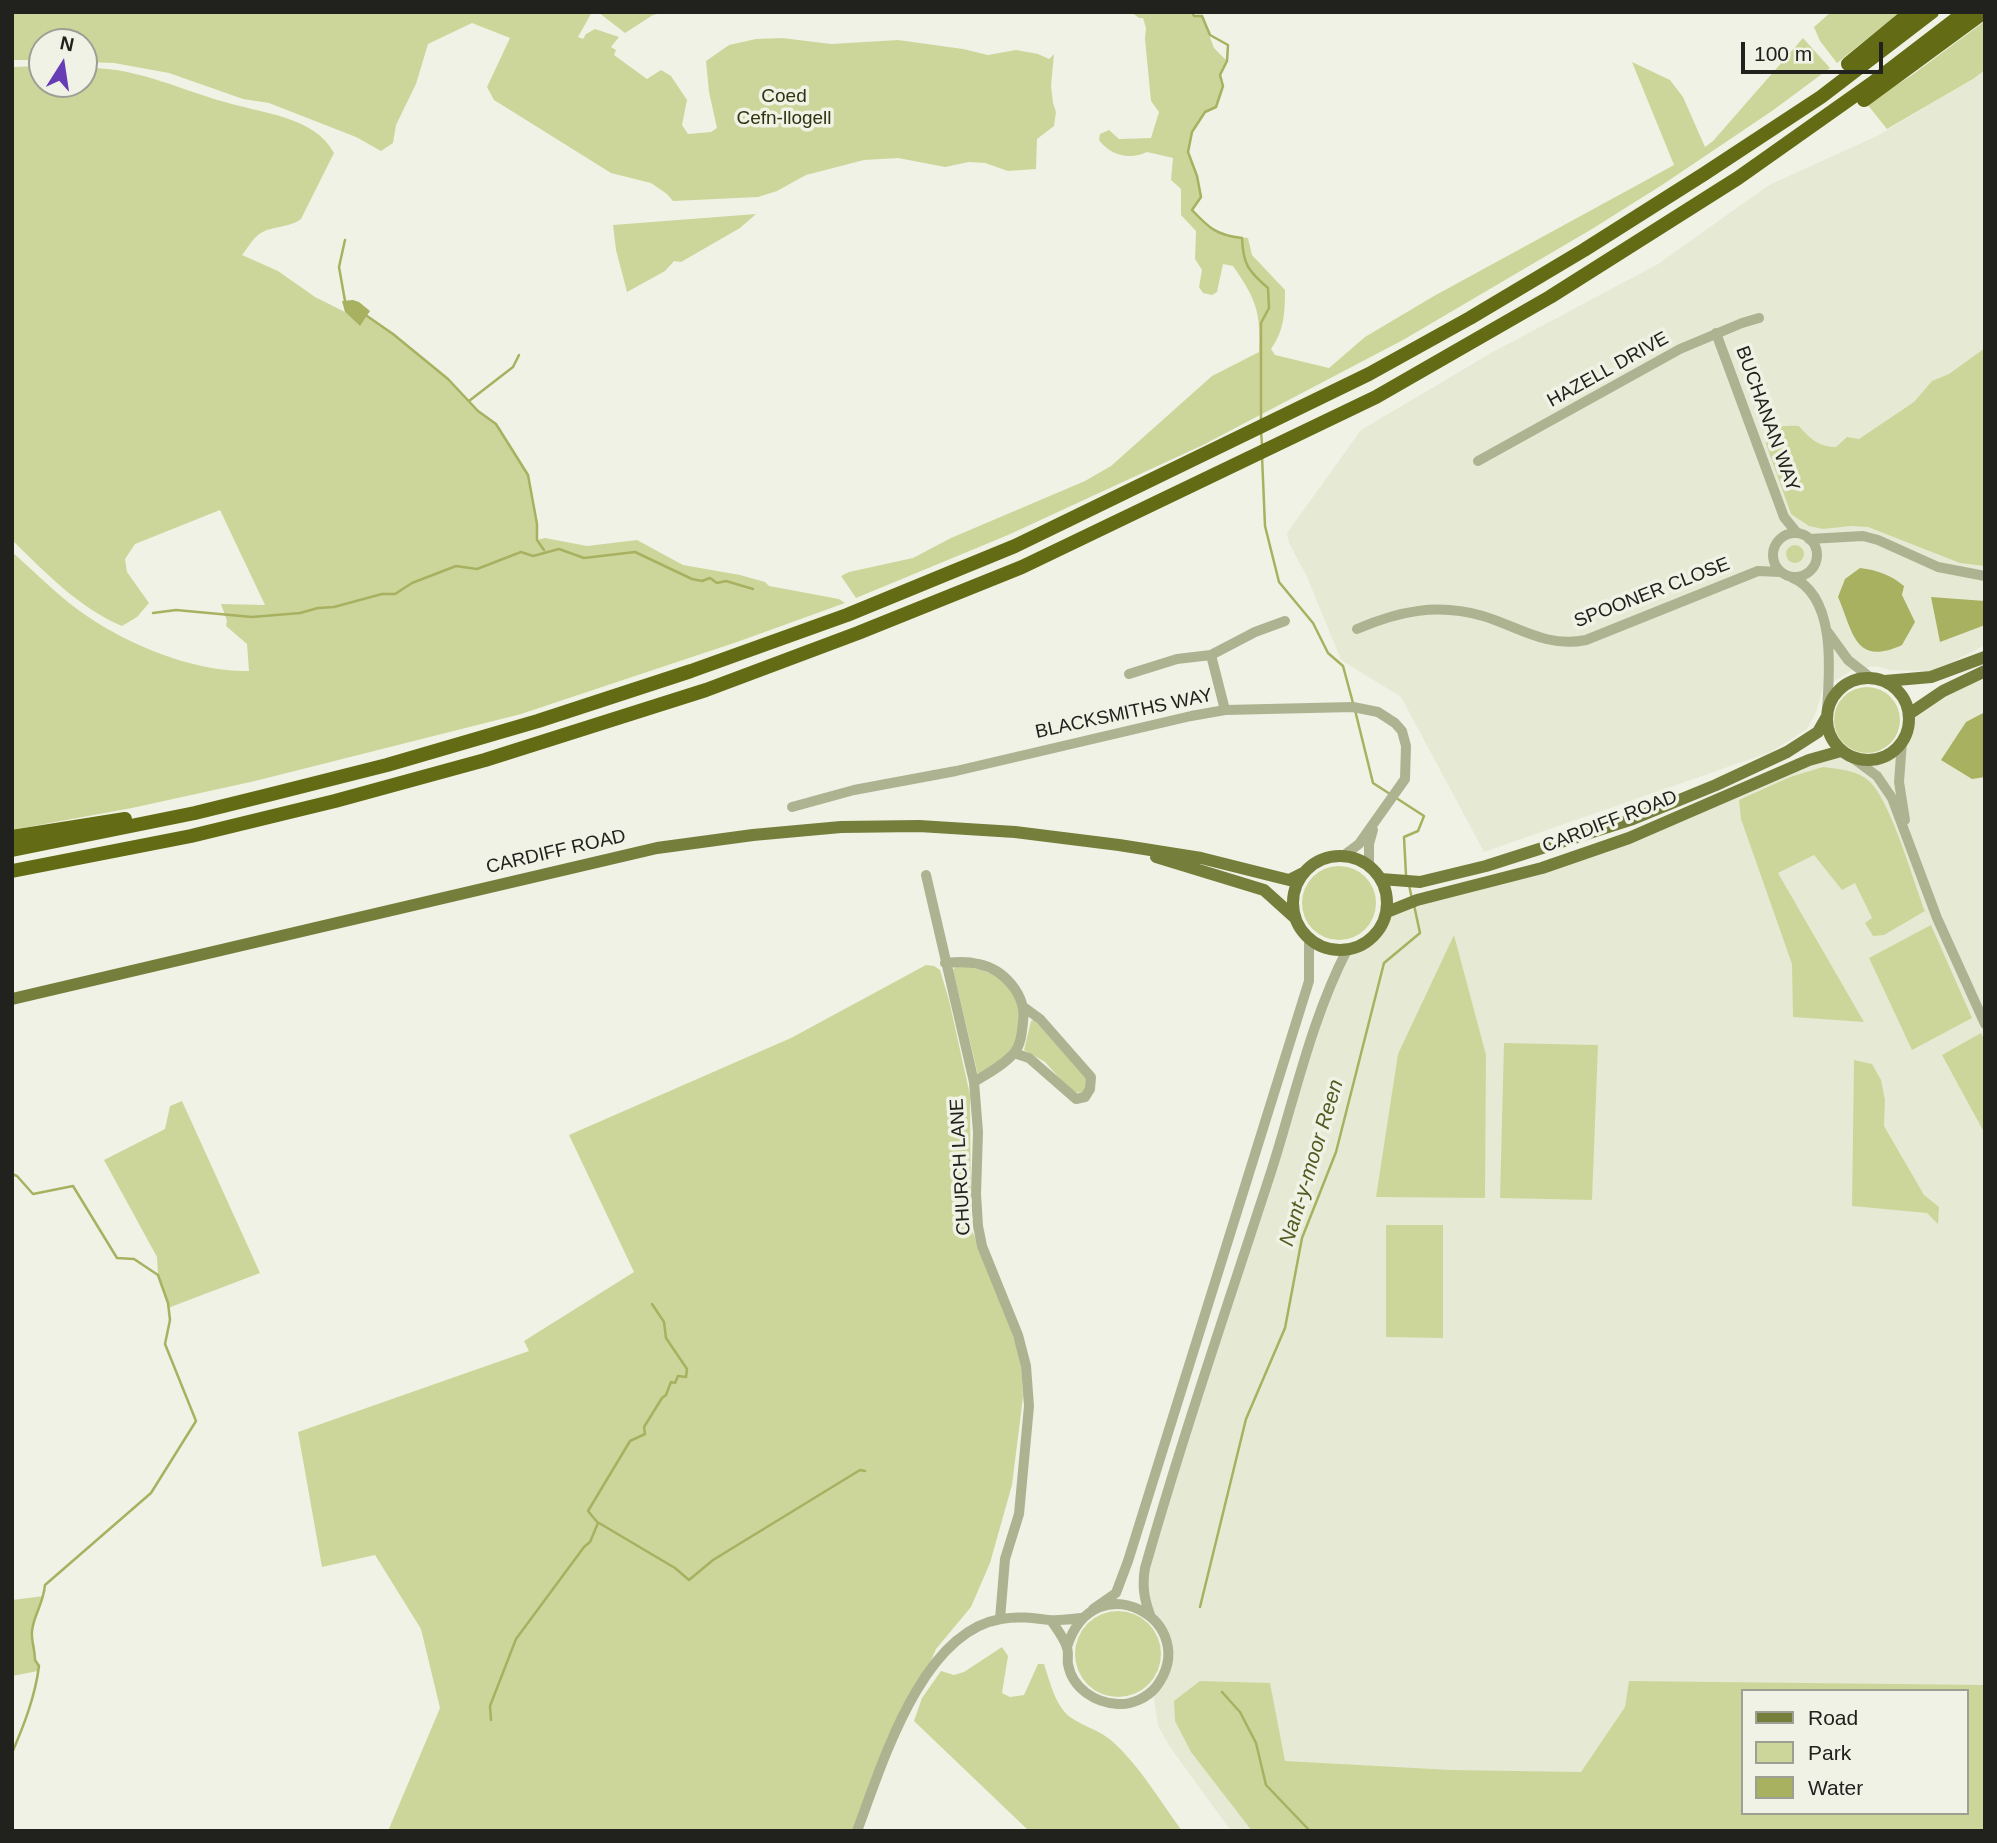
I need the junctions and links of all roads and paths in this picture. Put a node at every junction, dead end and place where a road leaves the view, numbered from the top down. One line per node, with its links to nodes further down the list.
1 (1911, 12): 5 (highway)
2 (1932, 12): 5 (highway)
3 (1965, 12): 6 (highway)
4 (1984, 12): 6 (highway)
5 (1764, 134): 38 (highway)
6 (1738, 178): 46 (highway)
7 (1759, 318): 8 (street, HAZELL DRIVE)
8 (1716, 333): 9 (street, HAZELL DRIVE); 10 (street, BUCHANAN WAY)
9 (1478, 461)
10 (1784, 517): 11 (street, BUCHANAN WAY); 14 (street, BUCHANAN WAY)
11 (1797, 533): 13 (street, BUCHANAN WAY); 14 (street)
12 (1842, 537): 13 (street); 15 (street); 20 (street)
13 (1810, 538): 15 (street)
14 (1777, 543): 16 (street, BUCHANAN WAY)
15 (1817, 554): 18 (street)
16 (1773, 556): 17 (street, SPOONER CLOSE); 19 (street)
17 (1758, 571): 19 (street, SPOONER CLOSE); 24 (street, SPOONER CLOSE)
18 (1811, 571): 21 (street); 22 (street)
19 (1780, 572): 21 (street)
20 (1985, 576)
21 (1791, 577): 22 (street)
22 (1812, 592): 25 (street)
23 (1285, 621): 26 (street)
24 (1357, 629)
25 (1827, 631): 30 (street); 34 (street)
26 (1211, 655): 29 (street); 32 (street)
27 (1985, 657): 31 (main road)
28 (1985, 671): 33 (main road)
29 (1129, 674)
30 (1871, 678): 31 (main road); 34 (main road, CARDIFF ROAD)
31 (1885, 681): 33 (main road)
32 (1225, 710): 37 (street, BLACKSMITHS WAY); 39 (street, BLACKSMITHS WAY)
33 (1909, 713): 35 (main road)
34 (1827, 714): 36 (main road); 49 (main road, CARDIFF ROAD)
35 (1902, 742): 36 (main road, CARDIFF ROAD); 41 (street)
36 (1846, 753): 41 (street); 50 (main road, CARDIFF ROAD)
37 (792, 807)
38 (195, 813): 40 (highway); 43 (highway)
39 (1375, 823): 44 (street, BLACKSMITHS WAY); 45 (street, BLACKSMITHS WAY)
40 (12, 837)
41 (1909, 841): 57 (street)
42 (1119, 845): 47 (main road, CARDIFF ROAD); 51 (main road, CARDIFF ROAD); 55 (main road, CARDIFF ROAD)
43 (12, 850)
44 (1343, 856): 45 (main road); 47 (main road)
45 (1368, 866): 49 (main road)
46 (12, 871)
47 (1303, 873): 51 (main road)
48 (926, 875): 54 (street, CHURCH LANE)
49 (1381, 879): 50 (main road)
50 (1387, 912): 53 (main road)
51 (1294, 917): 52 (main road)
52 (1309, 940): 53 (main road); 60 (street)
53 (1347, 950): 61 (street)
54 (945, 962): 56 (street); 59 (street, CHURCH LANE)
55 (12, 999)
56 (1025, 1008): 58 (street); 58 (street)
57 (1985, 1024)
58 (1014, 1053): 59 (street)
59 (974, 1082): 62 (street, CHURCH LANE)
60 (1093, 1609): 61 (street); 63 (street)
61 (1150, 1615): 65 (street)
62 (1000, 1619): 64 (street); 66 (street)
63 (1081, 1619): 64 (street); 65 (street)
64 (1051, 1620): 65 (street)
65 (1067, 1647)
66 (857, 1831)

